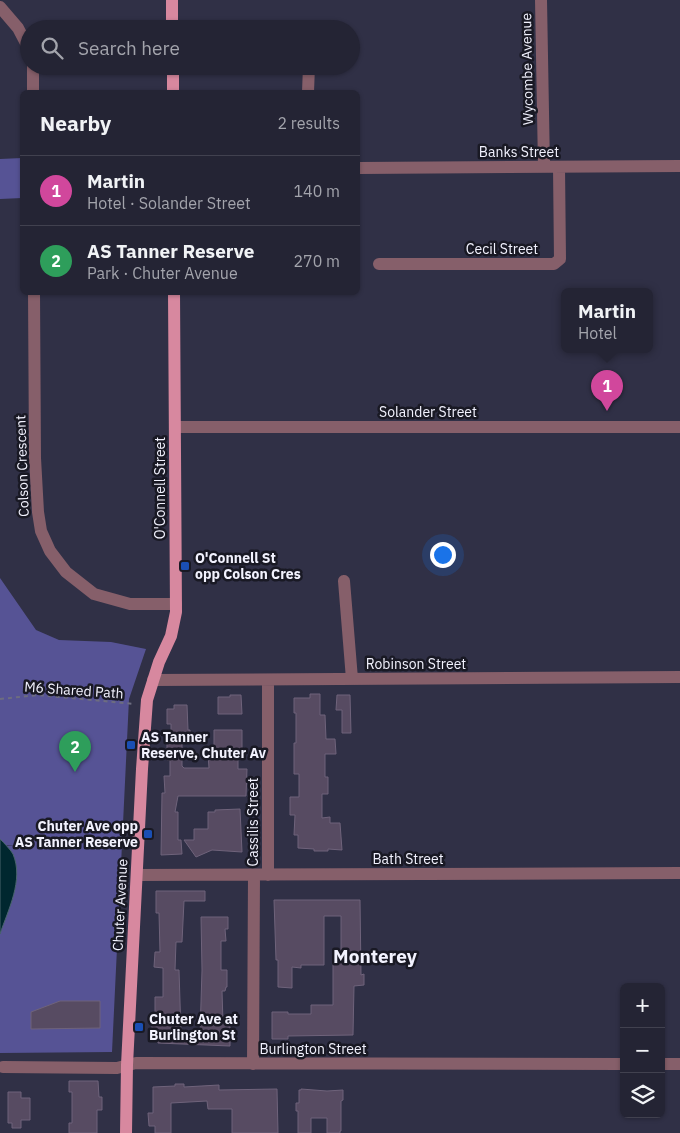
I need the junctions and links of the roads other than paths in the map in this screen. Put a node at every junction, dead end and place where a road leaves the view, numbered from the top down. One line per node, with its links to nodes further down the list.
1 (172, 0): 4 (main road)
2 (541, 0): 14 (street, Wycombe Avenue)
3 (0, 7): 5 (street)
4 (172, 20)
5 (20, 32)
6 (33, 75): 9 (street)
7 (173, 75): 10 (main road)
8 (309, 75): 11 (street)
9 (33, 90)
10 (173, 90)
11 (308, 90)
12 (559, 166): 13 (street, Banks Street); 14 (street, Banks Street); 16 (street, Cecil Street)
13 (680, 166)
14 (544, 167): 15 (street, Banks Street)
15 (360, 168)
16 (379, 264)
17 (34, 295): 22 (street, Colson Crescent)
18 (174, 295): 20 (main road, O'Connell Street)
19 (680, 427): 20 (street, Solander Street)
20 (175, 428): 22 (main road, O'Connell Street)
21 (344, 581): 24 (street)
22 (176, 604): 25 (main road, O'Connell Street)
23 (680, 678): 24 (street, Robinson Street)
24 (352, 679): 26 (street, Robinson Street)
25 (153, 680): 26 (street, Robinson Street); 28 (main road, Chuter Avenue)
26 (268, 680): 30 (street, Cassilis Street)
27 (680, 873): 30 (street, Bath Street)
28 (137, 875): 29 (street, Bath Street); 35 (main road, Chuter Avenue)
29 (254, 875): 30 (street, Bath Street); 31 (street, Cassilis Street)
30 (268, 875)
31 (253, 1064): 32 (street, Burlington Street); 35 (street, Burlington Street)
32 (620, 1064)
33 (665, 1064): 34 (street)
34 (680, 1064)
35 (127, 1065): 36 (street, Burlington Street); 37 (main road, Chuter Avenue)
36 (3, 1067)
37 (126, 1133)

